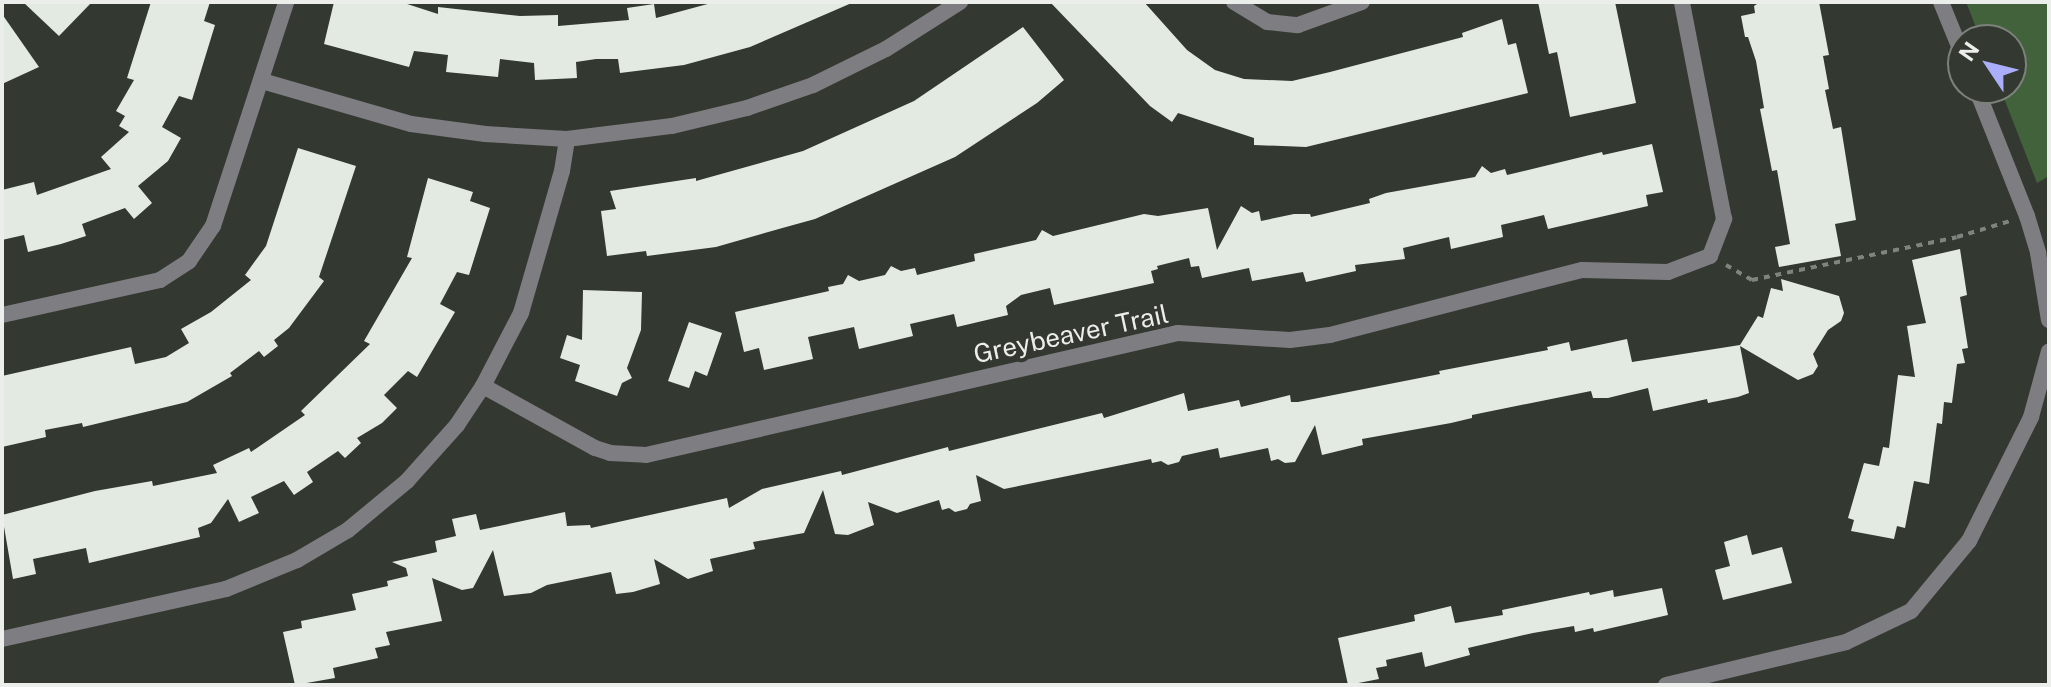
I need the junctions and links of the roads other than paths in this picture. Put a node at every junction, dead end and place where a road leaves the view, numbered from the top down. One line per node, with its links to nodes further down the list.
1 (286, 2): 8 (street)
2 (960, 2): 10 (street)
3 (1234, 2): 4 (street)
4 (1362, 2)
5 (1682, 2): 14 (street, Greybeaver Trail)
6 (1941, 2): 7 (street)
7 (1950, 24)
8 (262, 81): 10 (street); 11 (street)
9 (1982, 104): 12 (street)
10 (567, 139): 14 (street)
11 (2, 315)
12 (2049, 320)
13 (2049, 351): 16 (street)
14 (483, 386): 15 (street)
15 (2, 639)
16 (1666, 685)

